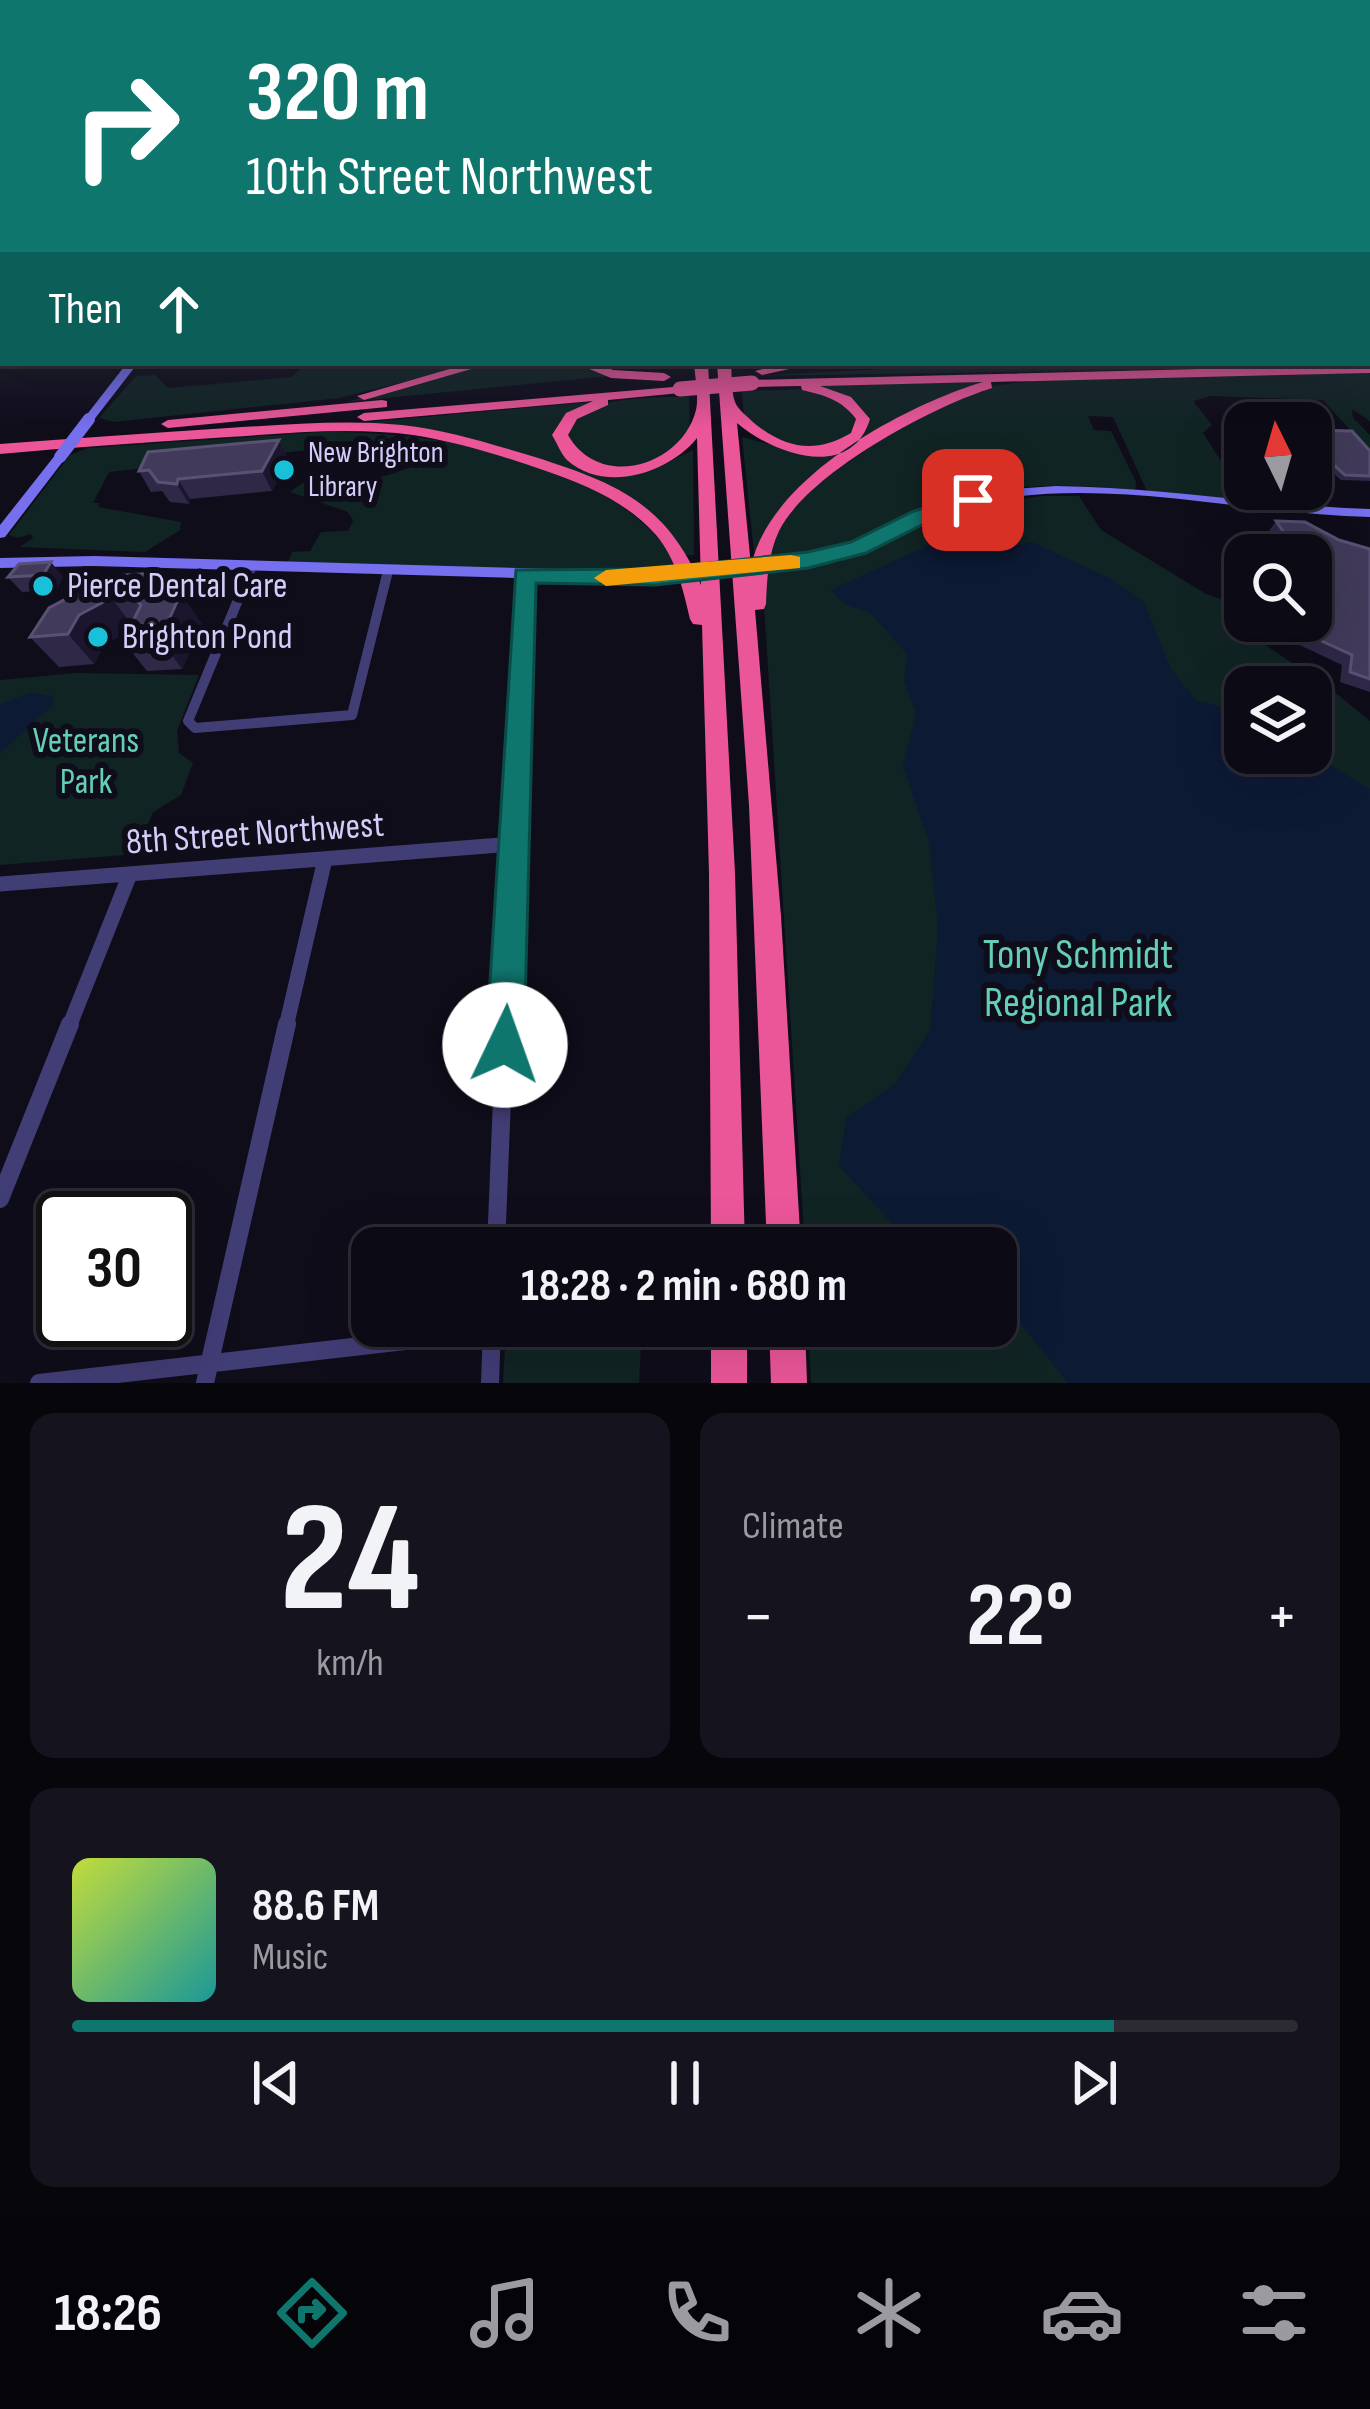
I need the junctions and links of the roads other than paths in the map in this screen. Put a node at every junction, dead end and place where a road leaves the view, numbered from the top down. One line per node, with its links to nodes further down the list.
1 (131, 366): 14 (street)
2 (142, 366): 14 (street)
3 (474, 366): 16 (highway)
4 (590, 366): 12 (highway)
5 (698, 366): 13 (highway)
6 (724, 366): 15 (highway)
7 (796, 366): 11 (highway)
8 (930, 366): 11 (highway)
9 (1370, 369): 10 (highway)
10 (1111, 374): 11 (highway); 26 (highway)
11 (753, 375): 12 (highway, bridge); 15 (highway)
12 (669, 384): 13 (highway); 16 (highway); 17 (highway)
13 (702, 387): 27 (highway)
14 (104, 401): 21 (street, bridge)
15 (728, 405): 26 (highway)
16 (47, 434): 18 (highway)
17 (149, 436): 19 (highway); 27 (highway)
18 (0, 438)
19 (0, 449)
20 (1370, 513): 25 (street, bridge)
21 (0, 534)
22 (0, 559): 23 (street)
23 (252, 566): 24 (street); 24 (street)
24 (388, 571): 25 (street)
25 (524, 575): 28 (street)
26 (750, 634): 35 (highway)
27 (714, 738): 34 (highway)
28 (514, 844): 29 (street, 8th Street Northwest); 33 (street)
29 (325, 859): 30 (street, 8th Street Northwest); 40 (street)
30 (130, 874): 31 (street, 8th Street Northwest); 32 (street)
31 (0, 884)
32 (0, 1198)
33 (497, 1227)
34 (728, 1227)
35 (783, 1227)
36 (378, 1347): 40 (street)
37 (491, 1347): 42 (street)
38 (729, 1347): 43 (highway)
39 (788, 1347): 44 (highway)
40 (207, 1374): 41 (street)
41 (39, 1383)
42 (490, 1383)
43 (730, 1383)
44 (789, 1383)

